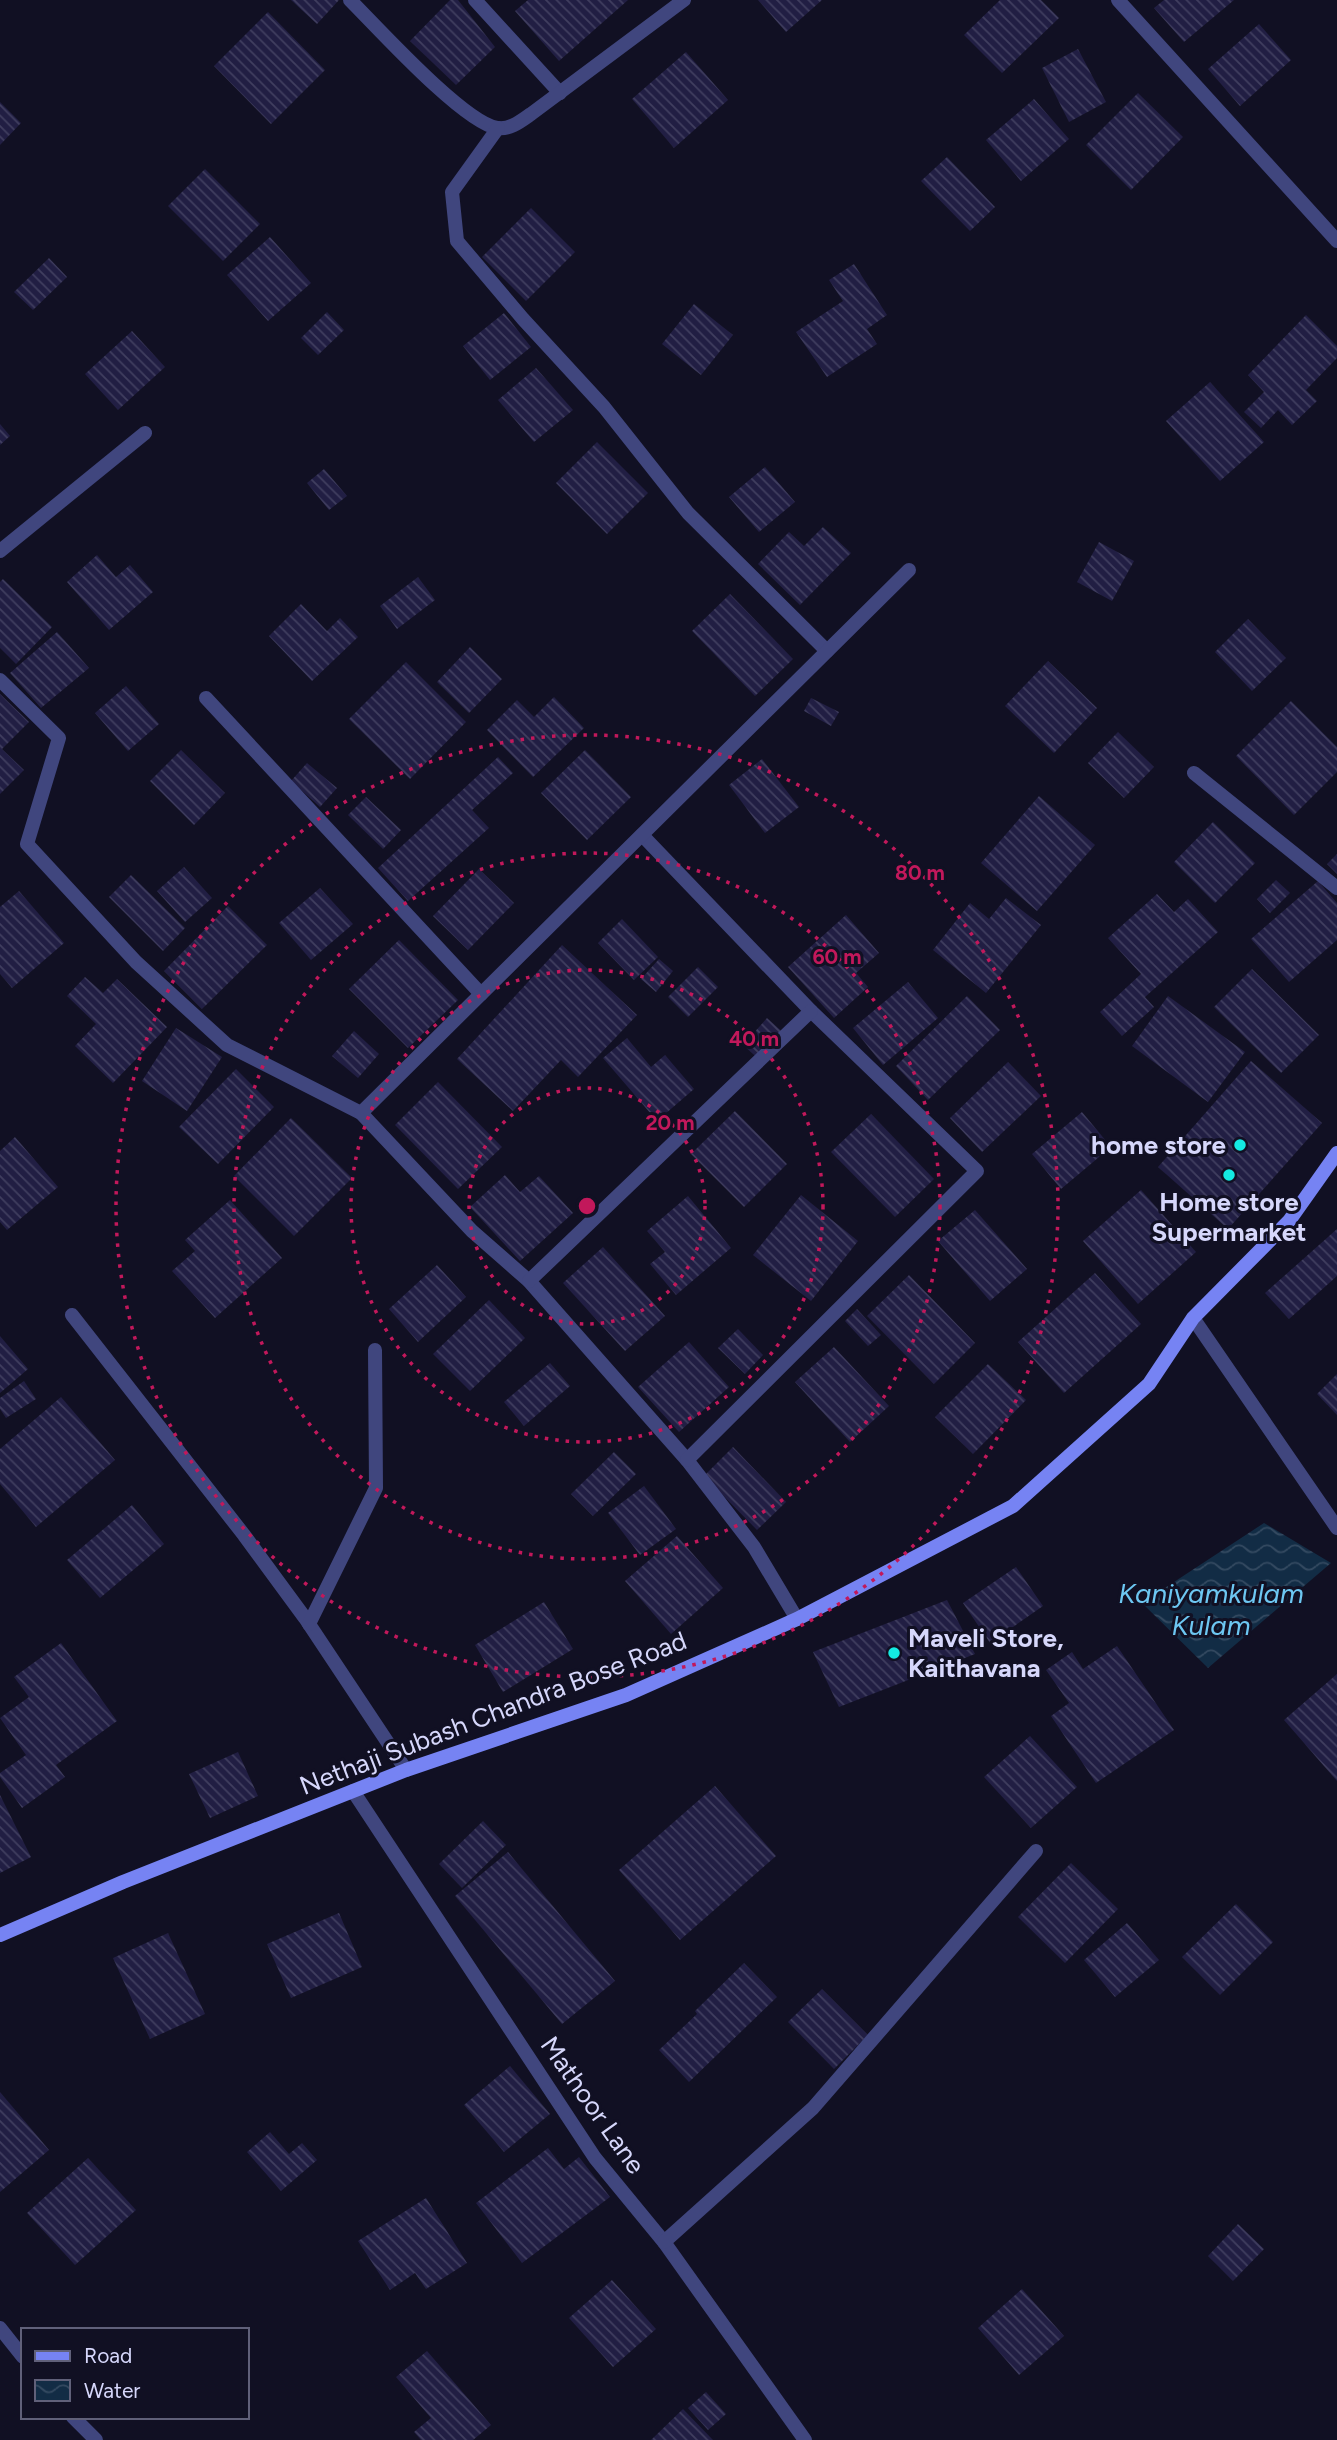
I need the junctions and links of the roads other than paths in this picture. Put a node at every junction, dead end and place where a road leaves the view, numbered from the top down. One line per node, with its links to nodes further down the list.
1 (350, 0): 6 (street)
2 (475, 0): 5 (street)
3 (684, 0): 5 (street)
4 (1118, 0): 7 (street)
5 (560, 93): 6 (street)
6 (498, 128): 11 (street)
7 (1337, 242)
8 (145, 433): 9 (street)
9 (0, 551)
10 (909, 570): 11 (street)
11 (827, 651): 15 (street)
12 (0, 680): 19 (street)
13 (206, 698): 17 (street)
14 (1194, 774): 16 (street)
15 (642, 835): 17 (street); 18 (street)
16 (1337, 888)
17 (481, 994): 19 (street)
18 (811, 1011): 21 (street); 25 (street)
19 (361, 1113): 21 (street)
20 (1337, 1153): 23 (main road, Nethaji Subash Chandra Bose Road)
21 (529, 1281): 25 (street)
22 (72, 1315): 28 (street)
23 (1193, 1318): 26 (street); 27 (main road, Nethaji Subash Chandra Bose Road)
24 (375, 1350): 28 (street)
25 (687, 1460): 27 (street)
26 (1337, 1528)
27 (797, 1619): 29 (main road, Nethaji Subash Chandra Bose Road)
28 (309, 1624): 29 (street)
29 (406, 1770): 30 (main road, Nethaji Subash Chandra Bose Road)
30 (353, 1791): 32 (main road, Nethaji Subash Chandra Bose Road); 33 (street, Mathoor Lane)
31 (1036, 1852): 33 (street)
32 (0, 1935)
33 (664, 2242): 38 (street, Mathoor Lane)
34 (0, 2328): 35 (street)
35 (21, 2354)
36 (75, 2419): 37 (street)
37 (96, 2440)
38 (805, 2440)

